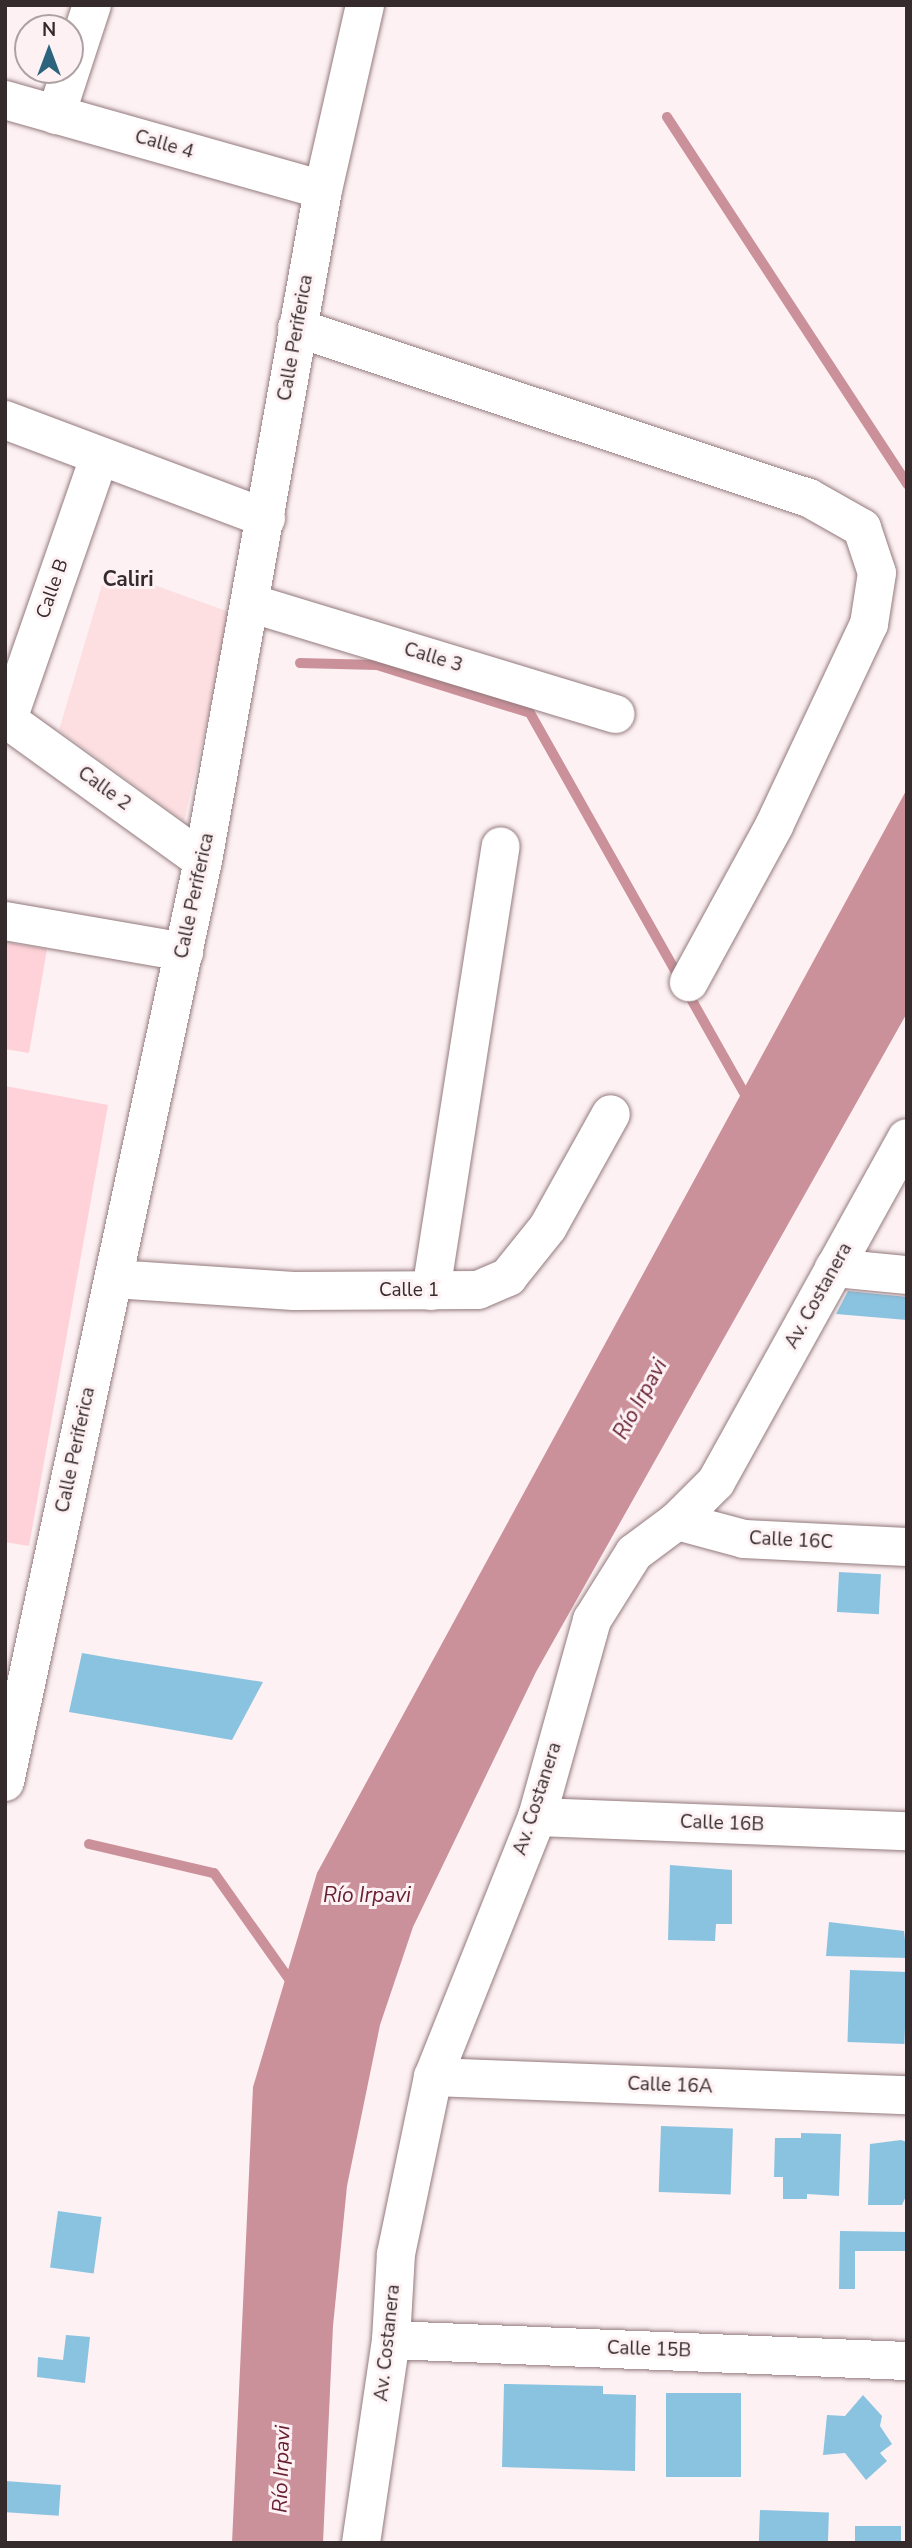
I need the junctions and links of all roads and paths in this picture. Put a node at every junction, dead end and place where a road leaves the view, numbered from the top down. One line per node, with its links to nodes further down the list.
1 (92, 5): 4 (street)
2 (360, 7): 5 (street, Calle Periferica)
3 (5, 100): 4 (street, Calle 4)
4 (55, 115): 5 (street, Calle 4)
5 (323, 190): 6 (street, Calle Periferica)
6 (297, 328): 9 (street, Calle Periferica); 17 (street)
7 (5, 420): 8 (street)
8 (99, 458): 9 (street); 12 (street, Calle B)
9 (266, 518): 10 (street, Calle Periferica)
10 (250, 603): 11 (street, Calle 3); 14 (street, Calle Periferica)
11 (616, 714)
12 (7, 718): 14 (street, Calle 2)
13 (501, 846): 23 (street)
14 (203, 861): 16 (street, Calle Periferica)
15 (5, 921): 16 (street)
16 (184, 952): 22 (street, Calle Periferica)
17 (689, 982)
18 (611, 1114): 23 (street, Calle 1)
19 (907, 1138): 20 (street, Av. Costanera)
20 (834, 1268): 21 (street); 24 (street, Av. Costanera)
21 (907, 1275)
22 (114, 1279): 23 (street, Calle 1); 26 (street, Calle Periferica)
23 (431, 1292)
24 (677, 1521): 25 (street, Calle 16C); 27 (street, Av. Costanera)
25 (907, 1547)
26 (5, 1783)
27 (537, 1817): 28 (street, Calle 16B); 29 (street, Av. Costanera)
28 (907, 1831)
29 (433, 2077): 30 (street, Calle 16A); 31 (street, Av. Costanera)
30 (907, 2095)
31 (391, 2340): 32 (street, Calle 15B); 33 (street, Av. Costanera)
32 (907, 2361)
33 (361, 2543)

